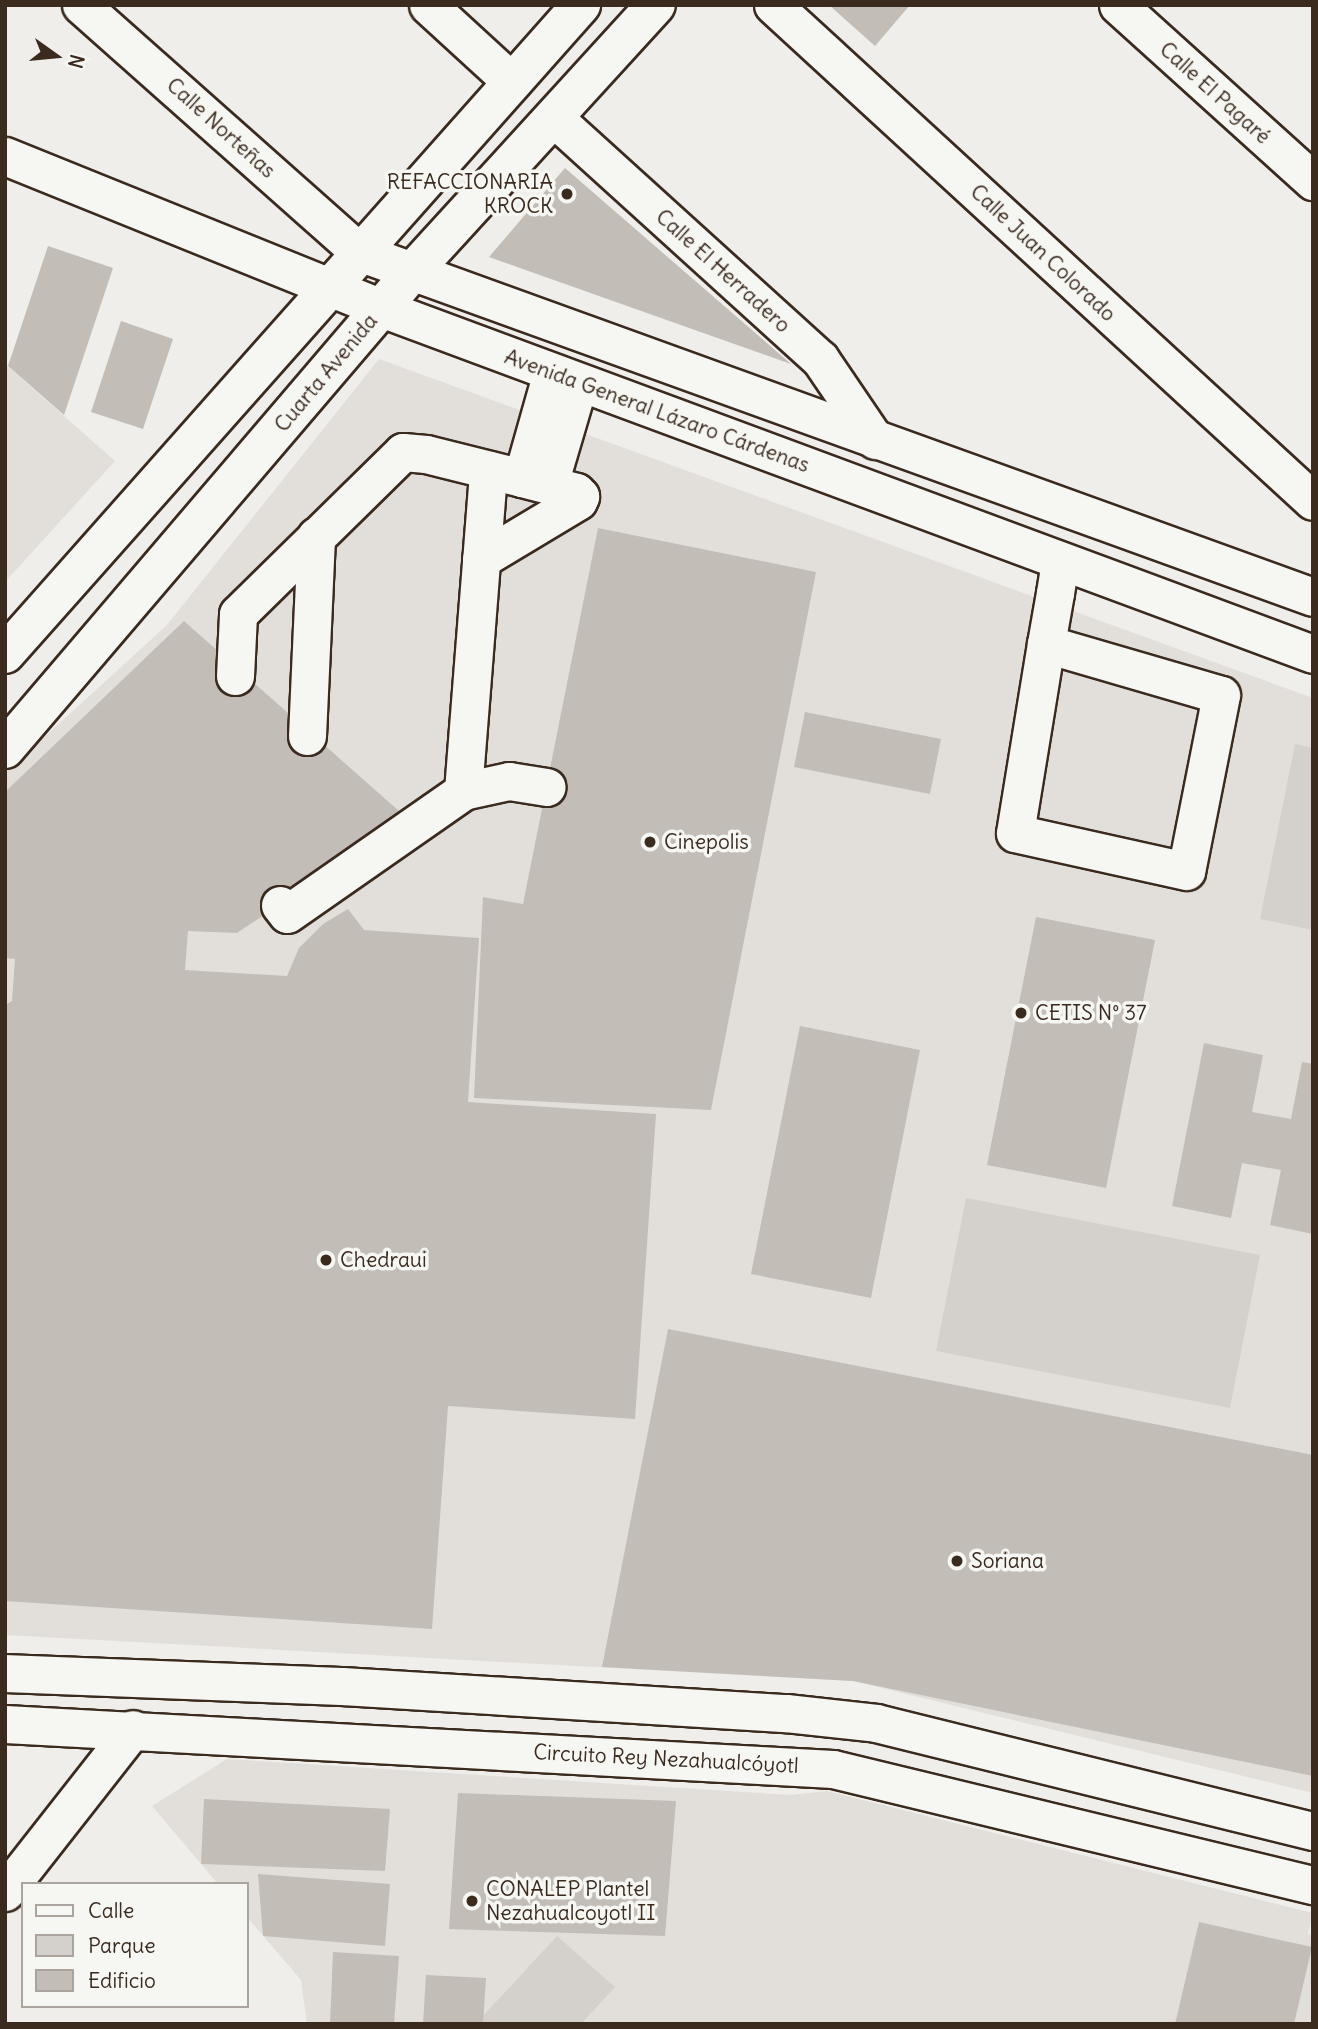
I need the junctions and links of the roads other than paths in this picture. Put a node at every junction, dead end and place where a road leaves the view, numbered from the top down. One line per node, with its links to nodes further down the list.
1 (82, 5): 11 (street, Calle Norteñas)
2 (428, 5): 7 (street)
3 (580, 5): 7 (main road)
4 (656, 5): 8 (main road, Cuarta Avenida)
5 (773, 5): 18 (street, Calle Juan Colorado)
6 (1118, 5): 10 (street, Calle El Pagaré)
7 (512, 82): 11 (main road)
8 (554, 118): 12 (main road, Cuarta Avenida); 16 (street, Calle El Herradero)
9 (5, 156): 13 (street, Avenida General Lázaro Cárdenas)
10 (1313, 181)
11 (359, 252): 12 (street); 13 (main road)
12 (413, 271): 14 (main road, Cuarta Avenida); 16 (street)
13 (330, 286): 14 (street, Avenida General Lázaro Cárdenas); 24 (main road)
14 (381, 308): 15 (street, Avenida General Lázaro Cárdenas); 28 (main road, Cuarta Avenida)
15 (565, 377): 17 (street); 21 (street, Avenida General Lázaro Cárdenas)
16 (874, 440): 22 (street)
17 (519, 477): 19 (street); 20 (street); 20 (street)
18 (1313, 501)
19 (316, 536): 26 (street); 27 (street)
20 (481, 559): 30 (street)
21 (1060, 560): 23 (street); 25 (street, Avenida General Lázaro Cárdenas)
22 (1313, 597)
23 (1046, 644): 23 (street)
24 (5, 654)
25 (1313, 654)
26 (234, 676)
27 (307, 736)
28 (5, 749)
29 (547, 787): 30 (street)
30 (463, 791): 31 (street)
31 (280, 905)
32 (5, 1673): 35 (street)
33 (5, 1724): 34 (street, Circuito Rey Nezahualcóyotl)
34 (133, 1729): 36 (street, Circuito Rey Nezahualcóyotl); 39 (street)
35 (1069, 1771): 36 (street); 37 (street)
36 (1057, 1822): 38 (street, Circuito Rey Nezahualcóyotl)
37 (1313, 1831)
38 (1313, 1885)
39 (5, 1892)

